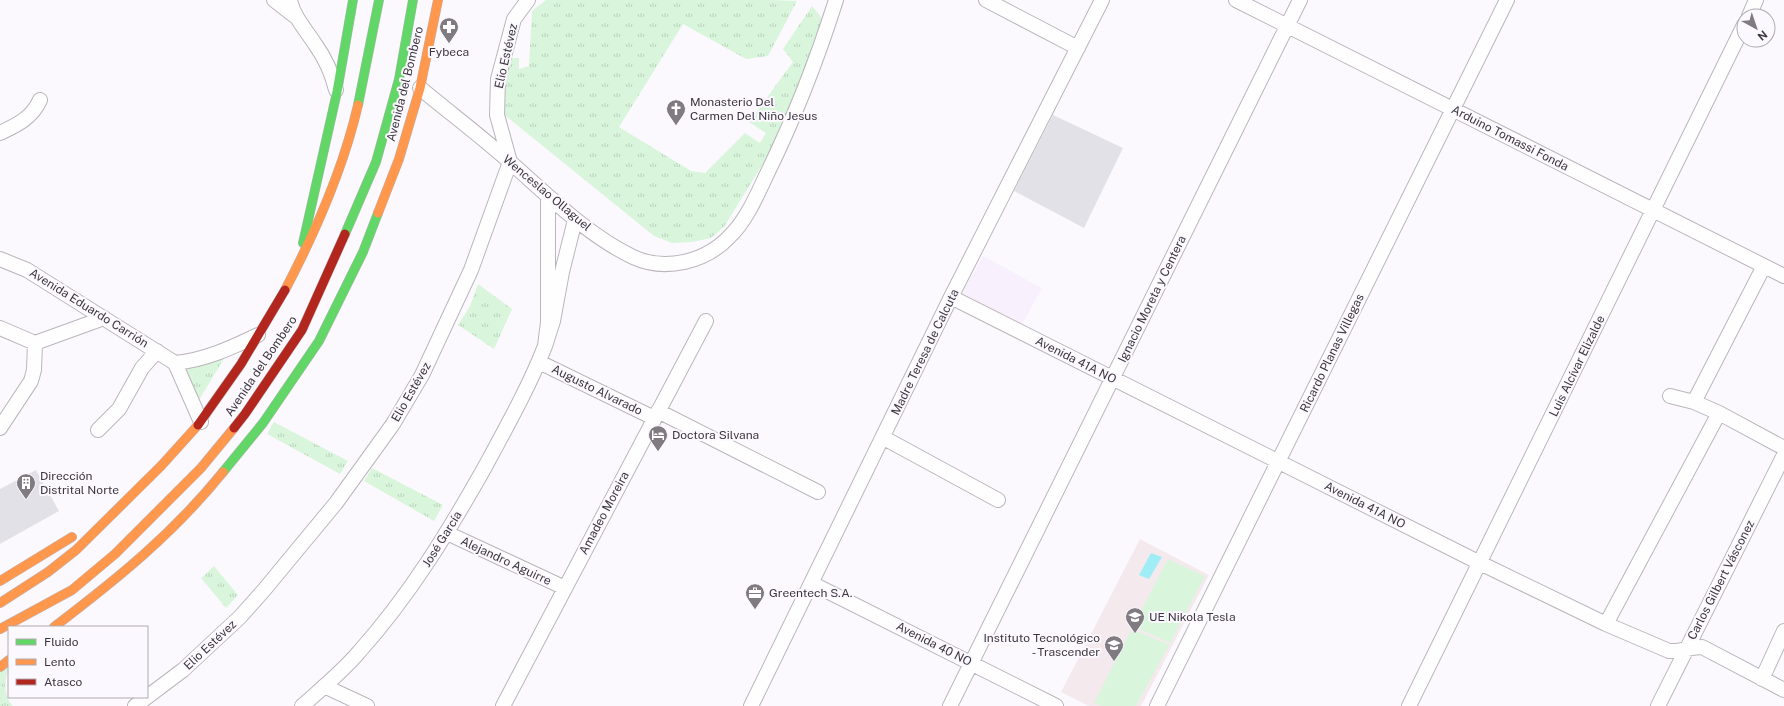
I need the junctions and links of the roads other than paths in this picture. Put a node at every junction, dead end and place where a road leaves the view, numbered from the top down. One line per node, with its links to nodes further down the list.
1 (274, 0): 14 (street)
2 (290, 0): 14 (street)
3 (353, 0): 19 (main road, Avenida del Bombero)
4 (379, 0): 28 (main road, Avenida del Bombero)
5 (413, 0): 61 (main road, Avenida del Bombero)
6 (438, 0): 18 (main road, Avenida del Bombero)
7 (528, 0): 23 (street, Elio Estévez)
8 (836, 0): 26 (street, Wenceslao Ollaguel)
9 (986, 0): 17 (street)
10 (1102, 0): 17 (street, Madre Teresa de Calcuta)
11 (1236, 0): 15 (street, Arduino Tomassi Fonda)
12 (1300, 0): 15 (street, Ignacio Moreta y Centera)
13 (1507, 0): 21 (street, Ricardo Planas Villegas)
14 (299, 20): 19 (street)
15 (1287, 26): 21 (street, Arduino Tomassi Fonda); 41 (street, Ignacio Moreta y Centera)
16 (1736, 41): 25 (street, Luis Alcívar Elizalde)
17 (1078, 48): 31 (street, Madre Teresa de Calcuta)
18 (420, 88): 23 (street, Wenceslao Ollaguel); 65 (main road, Avenida del Bombero)
19 (336, 94): 28 (main road, Avenida del Bombero)
20 (40, 100): 22 (street)
21 (1453, 109): 25 (street, Arduino Tomassi Fonda); 52 (street, Ricardo Planas Villegas)
22 (0, 133)
23 (510, 162): 24 (street, Wenceslao Ollaguel); 75 (street, Elio Estévez)
24 (548, 196): 26 (street, Wenceslao Ollaguel); 37 (street, José García)
25 (1653, 210): 29 (street, Arduino Tomassi Fonda); 57 (street, Luis Alcívar Elizalde)
26 (575, 220): 37 (street, José García)
27 (0, 258): 32 (street, Avenida Eduardo Carrión)
28 (298, 264): 35 (main road, Avenida del Bombero)
29 (1764, 266): 30 (street, Arduino Tomassi Fonda); 43 (street)
30 (1784, 276)
31 (952, 297): 41 (street, Avenida 41A NO); 49 (street, Madre Teresa de Calcuta)
32 (104, 318): 36 (street); 38 (street, Avenida Eduardo Carrión)
33 (706, 321): 45 (street, Amadeo Moreira)
34 (0, 328): 36 (street)
35 (258, 335): 40 (street); 46 (main road, Avenida del Bombero)
36 (35, 344): 47 (street)
37 (545, 346): 39 (street, José García)
38 (157, 350): 40 (street, Avenida Eduardo Carrión); 48 (street)
39 (539, 362): 45 (street, Augusto Alvarado); 56 (street, José García)
40 (175, 363): 46 (street)
41 (1112, 378): 52 (street, Avenida 41A NO); 70 (street, Ignacio Moreta y Centera)
42 (1670, 396): 43 (street)
43 (1694, 402): 44 (street)
44 (1718, 413): 50 (street); 63 (street)
45 (656, 415): 53 (street, Augusto Alvarado); 60 (street, Amadeo Moreira)
46 (201, 422): 54 (main road, Avenida del Bombero)
47 (0, 428)
48 (98, 430)
49 (884, 438): 55 (street); 59 (street, Madre Teresa de Calcuta)
50 (1784, 448)
51 (1784, 455): 68 (street, Carlos Gilbert Vásconez)
52 (1278, 461): 57 (street, Avenida 41A NO); 84 (street, Ricardo Planas Villegas)
53 (818, 492)
54 (128, 500): 58 (main road); 62 (main road)
55 (998, 500)
56 (447, 533): 60 (street, Alejandro Aguirre); 73 (street, José García)
57 (1480, 563): 63 (street, Avenida 41A NO); 85 (street, Luis Alcívar Elizalde)
58 (0, 581)
59 (811, 582): 70 (street, Avenida 40 NO); 81 (street, Madre Teresa de Calcuta)
60 (565, 588): 80 (street, Amadeo Moreira)
61 (72, 590): 64 (main road); 66 (main road, Avenida del Bombero)
62 (0, 603)
63 (1606, 624): 68 (street, Avenida 41A NO)
64 (23, 626)
65 (55, 626)
66 (0, 630)
67 (1784, 631): 72 (street)
68 (1686, 649): 72 (street, Avenida 41A NO); 86 (street, Carlos Gilbert Vásconez)
69 (8, 661): 71 (main road)
70 (971, 663): 82 (street, Ignacio Moreta y Centera); 83 (street, Avenida 40 NO)
71 (0, 667)
72 (1762, 679): 74 (street, Avenida 41A NO)
73 (324, 686): 78 (street, José García); 79 (street)
74 (1784, 690)
75 (148, 696)
76 (146, 698): 77 (street, Elio Estévez)
77 (135, 706)
78 (302, 706)
79 (367, 706)
80 (503, 706)
81 (751, 706)
82 (950, 706)
83 (1056, 706)
84 (1157, 706)
85 (1409, 706)
86 (1658, 706)

